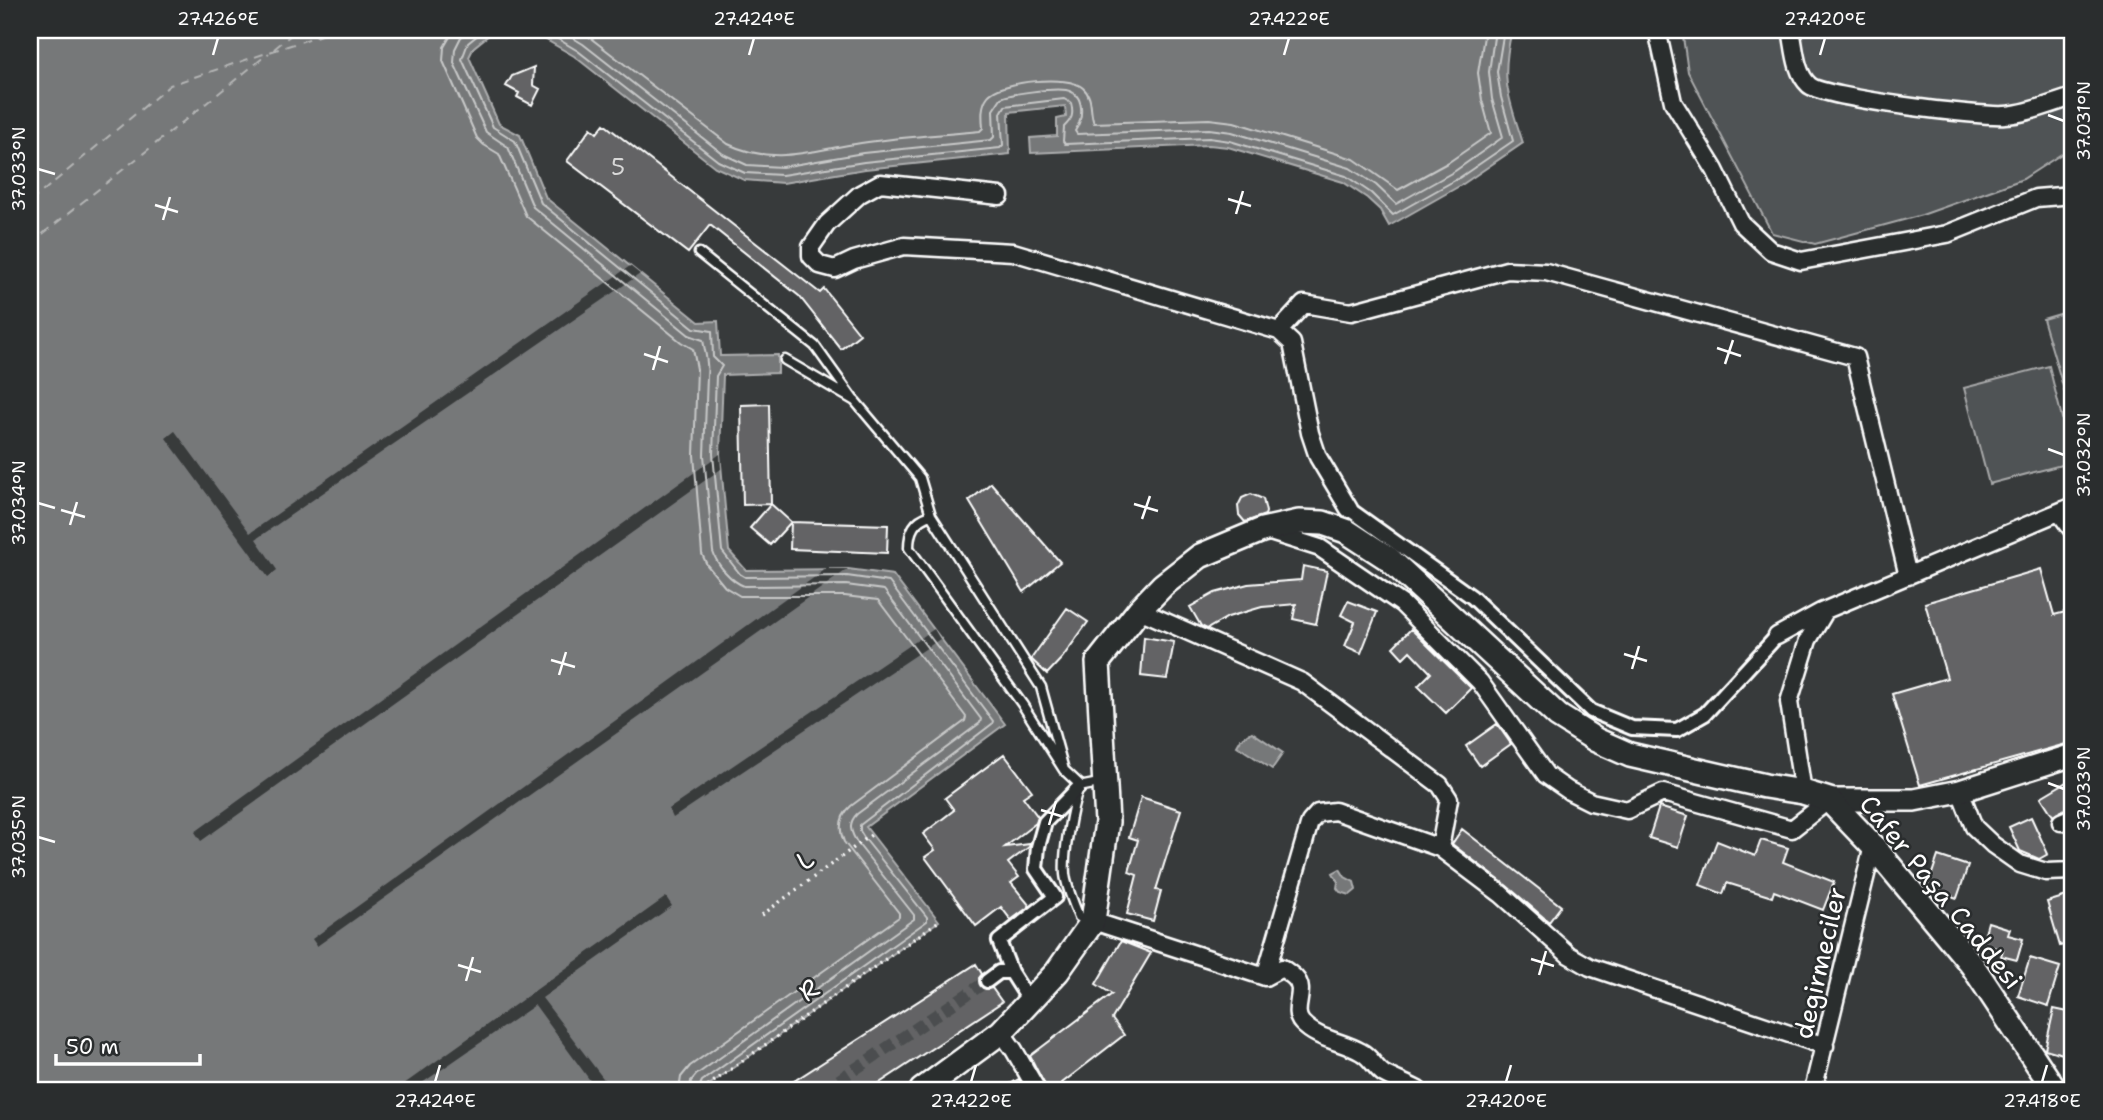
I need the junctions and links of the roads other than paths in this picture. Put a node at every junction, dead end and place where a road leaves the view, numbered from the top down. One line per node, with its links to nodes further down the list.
1 (1657, 30): 4 (street)
2 (1791, 30): 3 (street)
3 (2073, 97)
4 (2073, 195)
5 (1000, 196): 7 (street)
6 (699, 253): 9 (lane)
7 (1279, 331): 10 (street); 15 (street)
8 (785, 360): 9 (lane)
9 (855, 401): 12 (lane)
10 (1349, 509): 18 (street)
11 (2066, 509): 14 (street); 15 (street)
12 (931, 515): 20 (lane); 20 (lane)
13 (1262, 530): 16 (main road); 24 (main road); 25 (street)
14 (2073, 531)
15 (1908, 576): 17 (street)
16 (1139, 610): 21 (main road); 27 (street)
17 (1826, 610): 18 (street); 24 (street)
18 (1777, 636)
19 (2073, 755): 23 (street)
20 (1064, 769): 22 (lane)
21 (1105, 782): 22 (lane); 29 (main road)
22 (1080, 787): 29 (lane); 30 (street)
23 (1960, 791): 25 (street); 28 (street)
24 (1803, 792): 25 (main road)
25 (1829, 800): 26 (main road, Cafer Paşa Caddesi)
26 (1873, 846): 35 (street, degirmeciler); 40 (main road, Cafer Paşa Caddesi)
27 (1440, 848): 31 (street); 35 (street)
28 (2073, 871)
29 (1091, 922): 31 (street); 34 (main road)
30 (1011, 972): 32 (street); 33 (street)
31 (1265, 977): 38 (street)
32 (987, 981)
33 (1025, 994)
34 (1001, 1032): 36 (main road); 37 (street)
35 (1825, 1046): 39 (street, degirmeciler)
36 (922, 1090)
37 (1037, 1090)
38 (1418, 1090)
39 (1813, 1090)
40 (2055, 1090)

